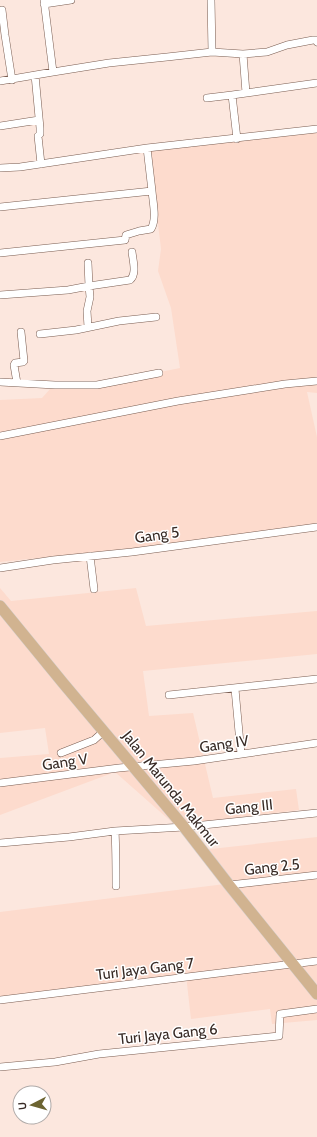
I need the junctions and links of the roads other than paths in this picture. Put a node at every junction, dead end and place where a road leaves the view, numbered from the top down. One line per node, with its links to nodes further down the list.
1 (71, 0): 3 (street)
2 (211, 0): 7 (street)
3 (44, 2): 9 (street)
4 (2, 10): 5 (street)
5 (3, 35): 11 (street)
6 (317, 40): 8 (street)
7 (212, 52): 8 (street); 9 (street)
8 (243, 54): 14 (street)
9 (53, 72): 10 (street)
10 (35, 75): 11 (street); 17 (street)
11 (12, 80): 12 (street)
12 (0, 81)
13 (317, 83): 14 (street)
14 (246, 93): 15 (street)
15 (232, 95): 16 (street); 20 (street)
16 (207, 98)
17 (39, 120): 18 (street); 22 (street)
18 (0, 126)
19 (317, 129): 20 (street)
20 (236, 139): 21 (street)
21 (147, 148): 22 (street); 24 (street)
22 (41, 164): 23 (street)
23 (0, 168)
24 (152, 191): 25 (street); 27 (street)
25 (0, 207)
26 (132, 252): 29 (street)
27 (0, 253)
28 (88, 263): 29 (street)
29 (89, 286): 30 (street); 32 (street)
30 (0, 295)
31 (156, 317): 32 (street)
32 (88, 327): 34 (street)
33 (21, 332): 38 (street)
34 (40, 334)
35 (159, 373): 38 (street)
36 (317, 381): 39 (street)
37 (0, 382): 38 (street)
38 (17, 383)
39 (0, 436)
40 (317, 527): 41 (street, Gang 5)
41 (90, 556): 42 (street, Gang 5); 43 (street)
42 (0, 568)
43 (94, 589)
44 (0, 606): 48 (main road, Jalan Marunda Makmur)
45 (317, 679): 46 (street)
46 (235, 689): 47 (street); 51 (street)
47 (169, 695)
48 (104, 731): 50 (street); 52 (main road, Jalan Marunda Makmur)
49 (317, 743): 51 (street, Gang IV)
50 (61, 753)
51 (241, 754): 52 (street, Gang IV)
52 (134, 766): 53 (street, Gang V); 55 (main road, Jalan Marunda Makmur)
53 (0, 783)
54 (317, 813): 55 (street, Gang III)
55 (184, 827): 56 (street, Gang III); 59 (main road, Jalan Marunda Makmur)
56 (115, 831): 57 (street, Gang III); 60 (street)
57 (0, 843)
58 (317, 875): 59 (street, Gang 2.5)
59 (229, 885): 62 (main road, Jalan Marunda Makmur)
60 (116, 886)
61 (317, 961): 62 (street, Turi Jaya Gang 7)
62 (294, 964): 63 (main road, Jalan Marunda Makmur); 64 (street, Turi Jaya Gang 7)
63 (317, 994)
64 (0, 1000)
65 (317, 1009): 66 (street, Turi Jaya Gang 6)
66 (0, 1067)

